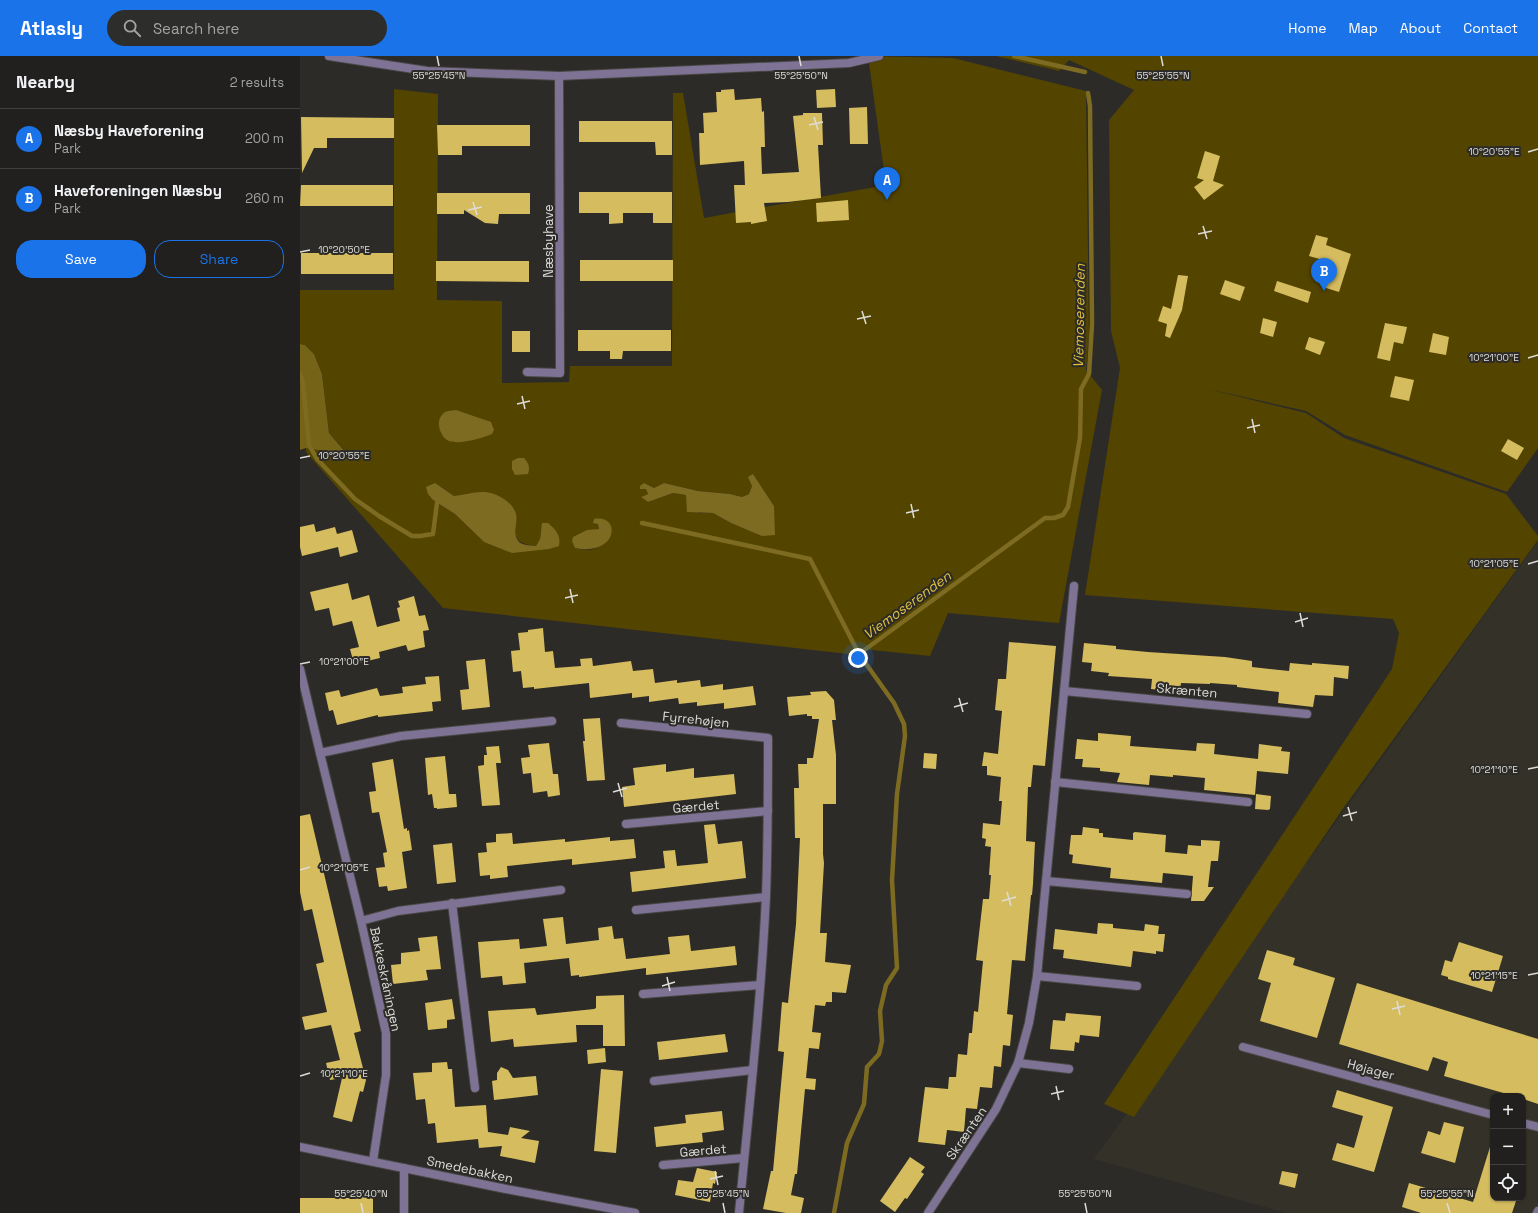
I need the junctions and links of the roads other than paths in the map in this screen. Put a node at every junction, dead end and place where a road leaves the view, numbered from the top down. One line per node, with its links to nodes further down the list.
1 (329, 56): 3 (street)
2 (879, 56): 3 (street)
3 (560, 76): 4 (street, Næsbyhave)
4 (527, 372)
5 (1074, 586): 7 (street, Skrænten)
6 (300, 669): 12 (street, Bakkeskråningen)
7 (1064, 691): 8 (street, Skrænten); 13 (street, Skrænten)
8 (1307, 714)
9 (552, 721): 12 (street)
10 (621, 723): 11 (street, Fyrrehøjen)
11 (768, 738): 15 (street, Gærdet)
12 (320, 753): 23 (street, Bakkeskråningen)
13 (1055, 782): 14 (street); 17 (street, Skrænten)
14 (1248, 802)
15 (768, 812): 16 (street, Gærdet); 20 (street, Gærdet)
16 (626, 824)
17 (1046, 881): 19 (street); 24 (street, Skrænten)
18 (561, 890): 21 (street, Bakkeskråningen)
19 (1187, 894)
20 (766, 897): 22 (street); 25 (street, Gærdet)
21 (452, 903): 23 (street, Bakkeskråningen); 33 (street)
22 (636, 910)
23 (362, 921): 39 (street, Bakkeskråningen)
24 (1037, 976): 26 (street); 29 (street, Skrænten)
25 (760, 985): 27 (street); 31 (street, Gærdet)
26 (1137, 986)
27 (643, 994)
28 (1243, 1047): 34 (street, Højager)
29 (1018, 1063): 30 (street); 45 (street, Skrænten)
30 (1069, 1069)
31 (753, 1070): 32 (street); 38 (street, Gærdet)
32 (654, 1081)
33 (475, 1088)
34 (1490, 1114)
35 (1526, 1124): 36 (street)
36 (1538, 1127)
37 (300, 1147): 39 (street, Smedebakken)
38 (744, 1158): 40 (street, Gærdet); 44 (street, Gærdet)
39 (373, 1161): 41 (street, Smedebakken)
40 (663, 1165)
41 (404, 1168): 42 (street); 43 (street, Smedebakken)
42 (404, 1213)
43 (635, 1213)
44 (739, 1213)
45 (928, 1213)

